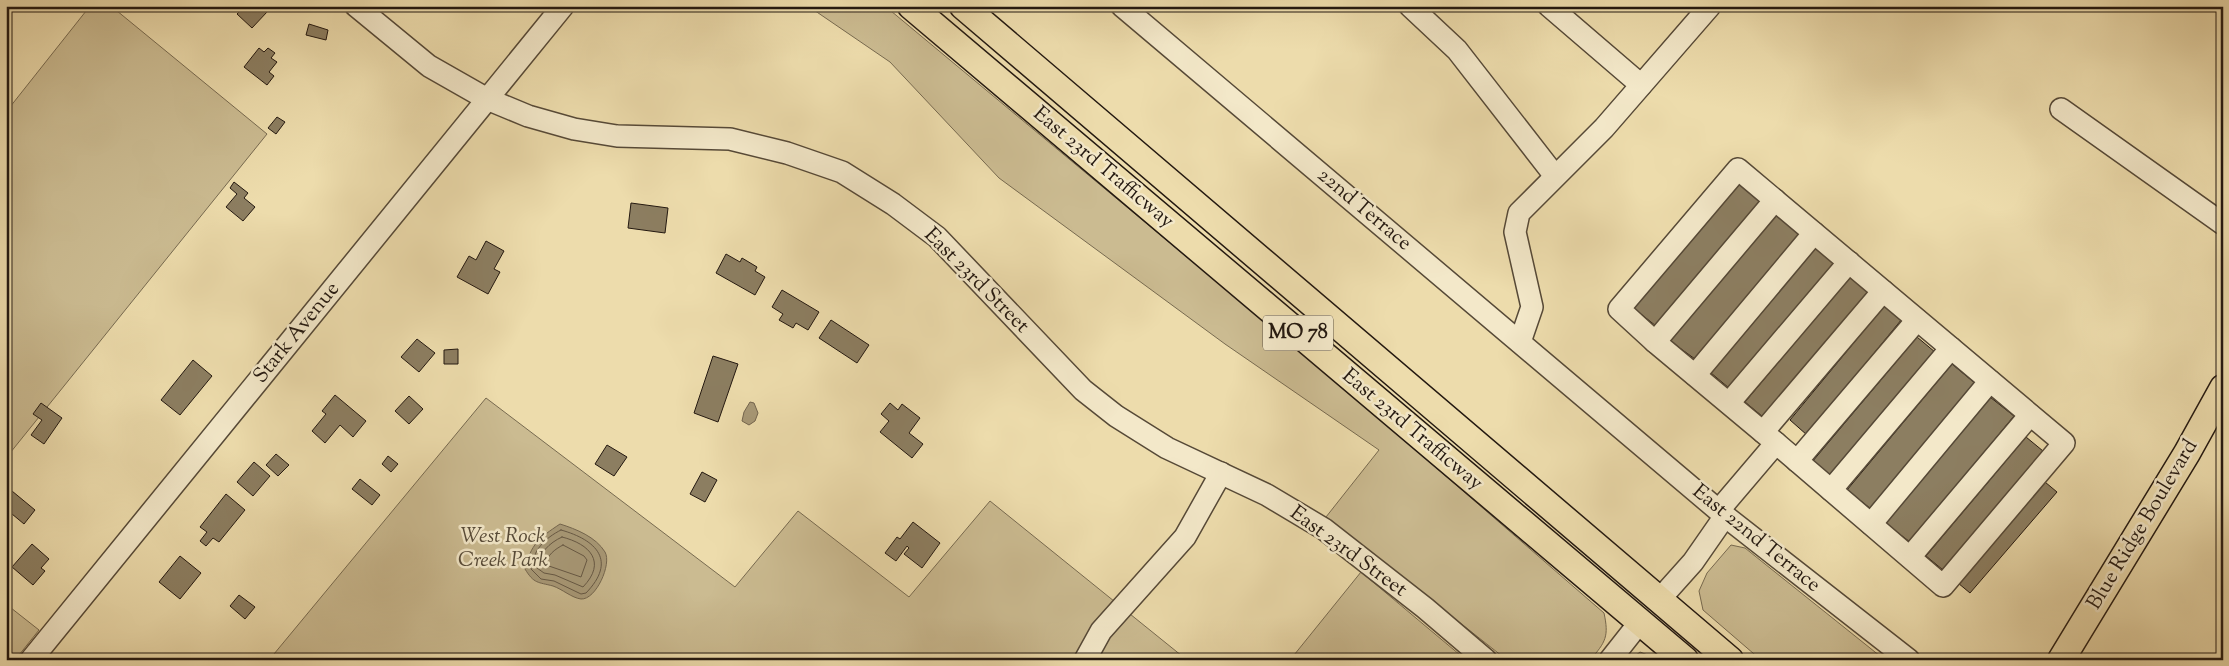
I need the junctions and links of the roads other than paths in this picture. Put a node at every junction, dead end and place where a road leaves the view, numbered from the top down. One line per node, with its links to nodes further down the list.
1 (356, 6): 10 (street, East 23rd Street)
2 (563, 6): 10 (street, Stark Avenue)
3 (911, 6): 36 (main road, East 23rd Trafficway / MO 78)
4 (963, 6): 35 (main road, East 23rd Trafficway / MO 78)
5 (1122, 6): 19 (street, 22nd Terrace)
6 (1410, 6): 12 (street)
7 (1549, 6): 9 (street)
8 (1710, 6): 9 (street)
9 (1642, 85): 12 (street)
10 (487, 99): 30 (street, East 23rd Street); 37 (street, Stark Avenue)
11 (2061, 109): 14 (street)
12 (1555, 176): 19 (street)
13 (1775, 200): 15 (street); 20 (street); 20 (street)
14 (2223, 224)
15 (1814, 233): 16 (street); 22 (street)
16 (1849, 262): 17 (street); 25 (street)
17 (1883, 291): 18 (street); 28 (street)
18 (1917, 320): 21 (street); 29 (street)
19 (1520, 342): 27 (street, 22nd Terrace)
20 (1655, 342): 22 (street)
21 (1951, 348): 23 (street); 31 (street)
22 (1695, 375): 25 (street)
23 (1990, 381): 26 (street); 33 (street)
24 (2223, 388): 44 (main road, Blue Ridge Boulevard)
25 (1729, 403): 28 (street)
26 (2030, 414): 34 (street); 34 (street)
27 (1606, 415): 32 (street, East 22nd Terrace)
28 (1769, 437): 29 (street); 32 (street)
29 (1798, 461): 31 (street)
30 (1221, 473): 38 (street); 39 (street, East 23rd Street)
31 (1831, 490): 33 (street)
32 (1722, 513): 35 (street); 43 (street, East 22nd Terrace)
33 (1871, 524): 34 (street)
34 (1910, 557)
35 (1659, 600): 42 (main road, East 23rd Trafficway / MO 78)
36 (1640, 622): 40 (street); 41 (main road, East 23rd Trafficway / MO 78)
37 (31, 660)
38 (1084, 660)
39 (1486, 660)
40 (1610, 660)
41 (1685, 660)
42 (1730, 660)
43 (1909, 660)
44 (2061, 660)

